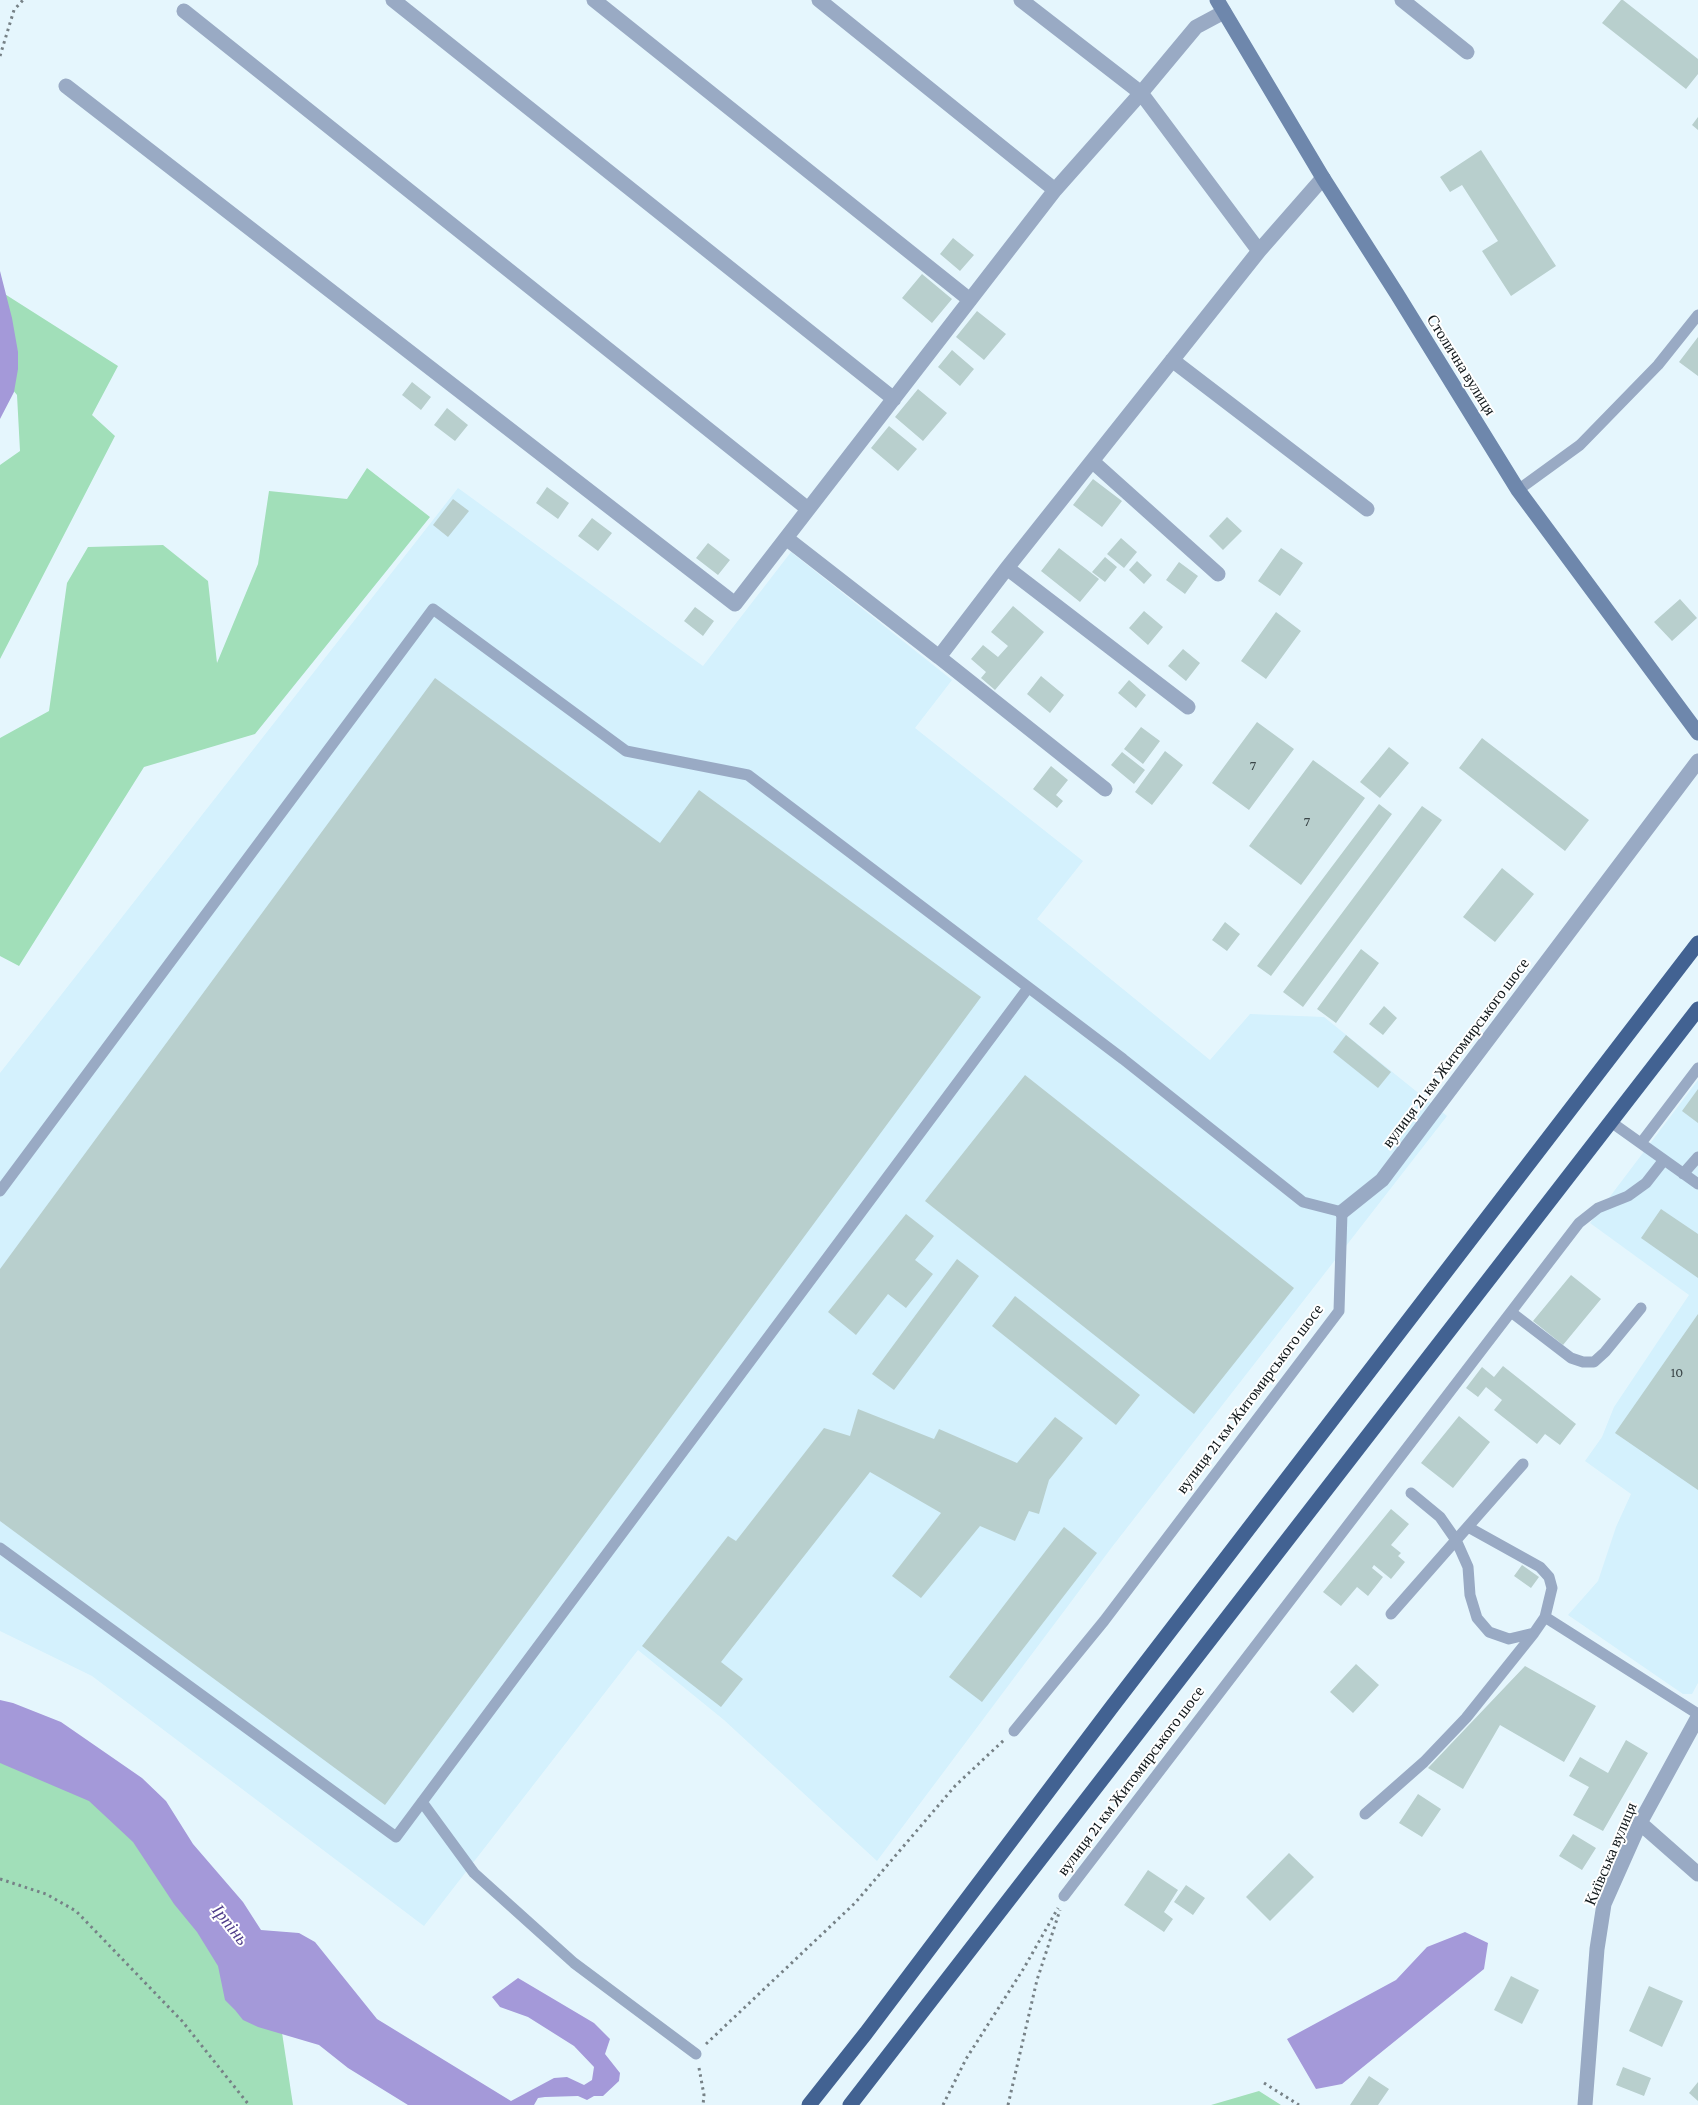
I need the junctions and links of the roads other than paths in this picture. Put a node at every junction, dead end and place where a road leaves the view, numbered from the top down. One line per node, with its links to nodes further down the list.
1 (393, 0): 17 (street)
2 (594, 0): 14 (street)
3 (819, 0): 12 (street)
4 (1021, 0): 10 (street)
5 (1402, 0): 8 (street)
6 (1220, 6): 10 (street); 11 (main road, Столична вулиця)
7 (184, 11): 20 (street)
8 (1467, 52)
9 (66, 86): 22 (street)
10 (1142, 94): 12 (street); 13 (street)
11 (1323, 178): 13 (street); 19 (main road, Столична вулиця)
12 (1056, 190): 14 (street)
13 (1259, 252): 16 (street)
14 (970, 300): 17 (street)
15 (1698, 315): 19 (lane)
16 (1172, 360): 18 (street); 21 (street)
17 (894, 399): 20 (street)
18 (1092, 461): 23 (street); 24 (street)
19 (1518, 490): 27 (main road, Столична вулиця)
20 (808, 509): 22 (street)
21 (1367, 509)
22 (786, 538): 25 (street)
23 (1007, 568): 25 (street); 26 (street)
24 (1218, 574)
25 (939, 657): 29 (street)
26 (1188, 707)
27 (1698, 733)
28 (1698, 762): 41 (street, вулиця 21 км Житомирського шосе)
29 (1105, 789)
30 (1698, 943): 60 (highway)
31 (1028, 988): 40 (lane); 41 (lane); 54 (lane)
32 (1698, 1009): 34 (highway)
33 (1698, 1068): 35 (lane)
34 (1611, 1122): 35 (lane); 61 (highway)
35 (1641, 1144): 37 (lane)
36 (1698, 1157): 38 (lane)
37 (1664, 1160): 38 (lane); 43 (lane, вулиця 21 км Житомирського шосе)
38 (1683, 1174): 39 (lane)
39 (1698, 1184)
40 (0, 1191)
41 (1342, 1212): 53 (lane, вулиця 21 км Житомирського шосе)
42 (1641, 1308): 43 (lane)
43 (1511, 1312): 58 (lane, вулиця 21 км Житомирського шосе)
44 (1523, 1464): 46 (lane)
45 (1411, 1493): 47 (lane)
46 (1468, 1527): 47 (lane); 50 (lane)
47 (1456, 1540): 49 (lane); 51 (lane)
48 (0, 1548): 54 (lane)
49 (1391, 1614)
50 (1545, 1617): 51 (lane); 52 (lane)
51 (1534, 1633): 55 (lane)
52 (1698, 1716): 56 (street, Київська вулиця)
53 (1014, 1731)
54 (422, 1802): 59 (lane)
55 (1365, 1814)
56 (1640, 1823): 57 (street); 62 (street, Київська вулиця)
57 (1698, 1874)
58 (1064, 1896)
59 (696, 2054)
60 (809, 2105)
61 (850, 2105)
62 (1585, 2105)

